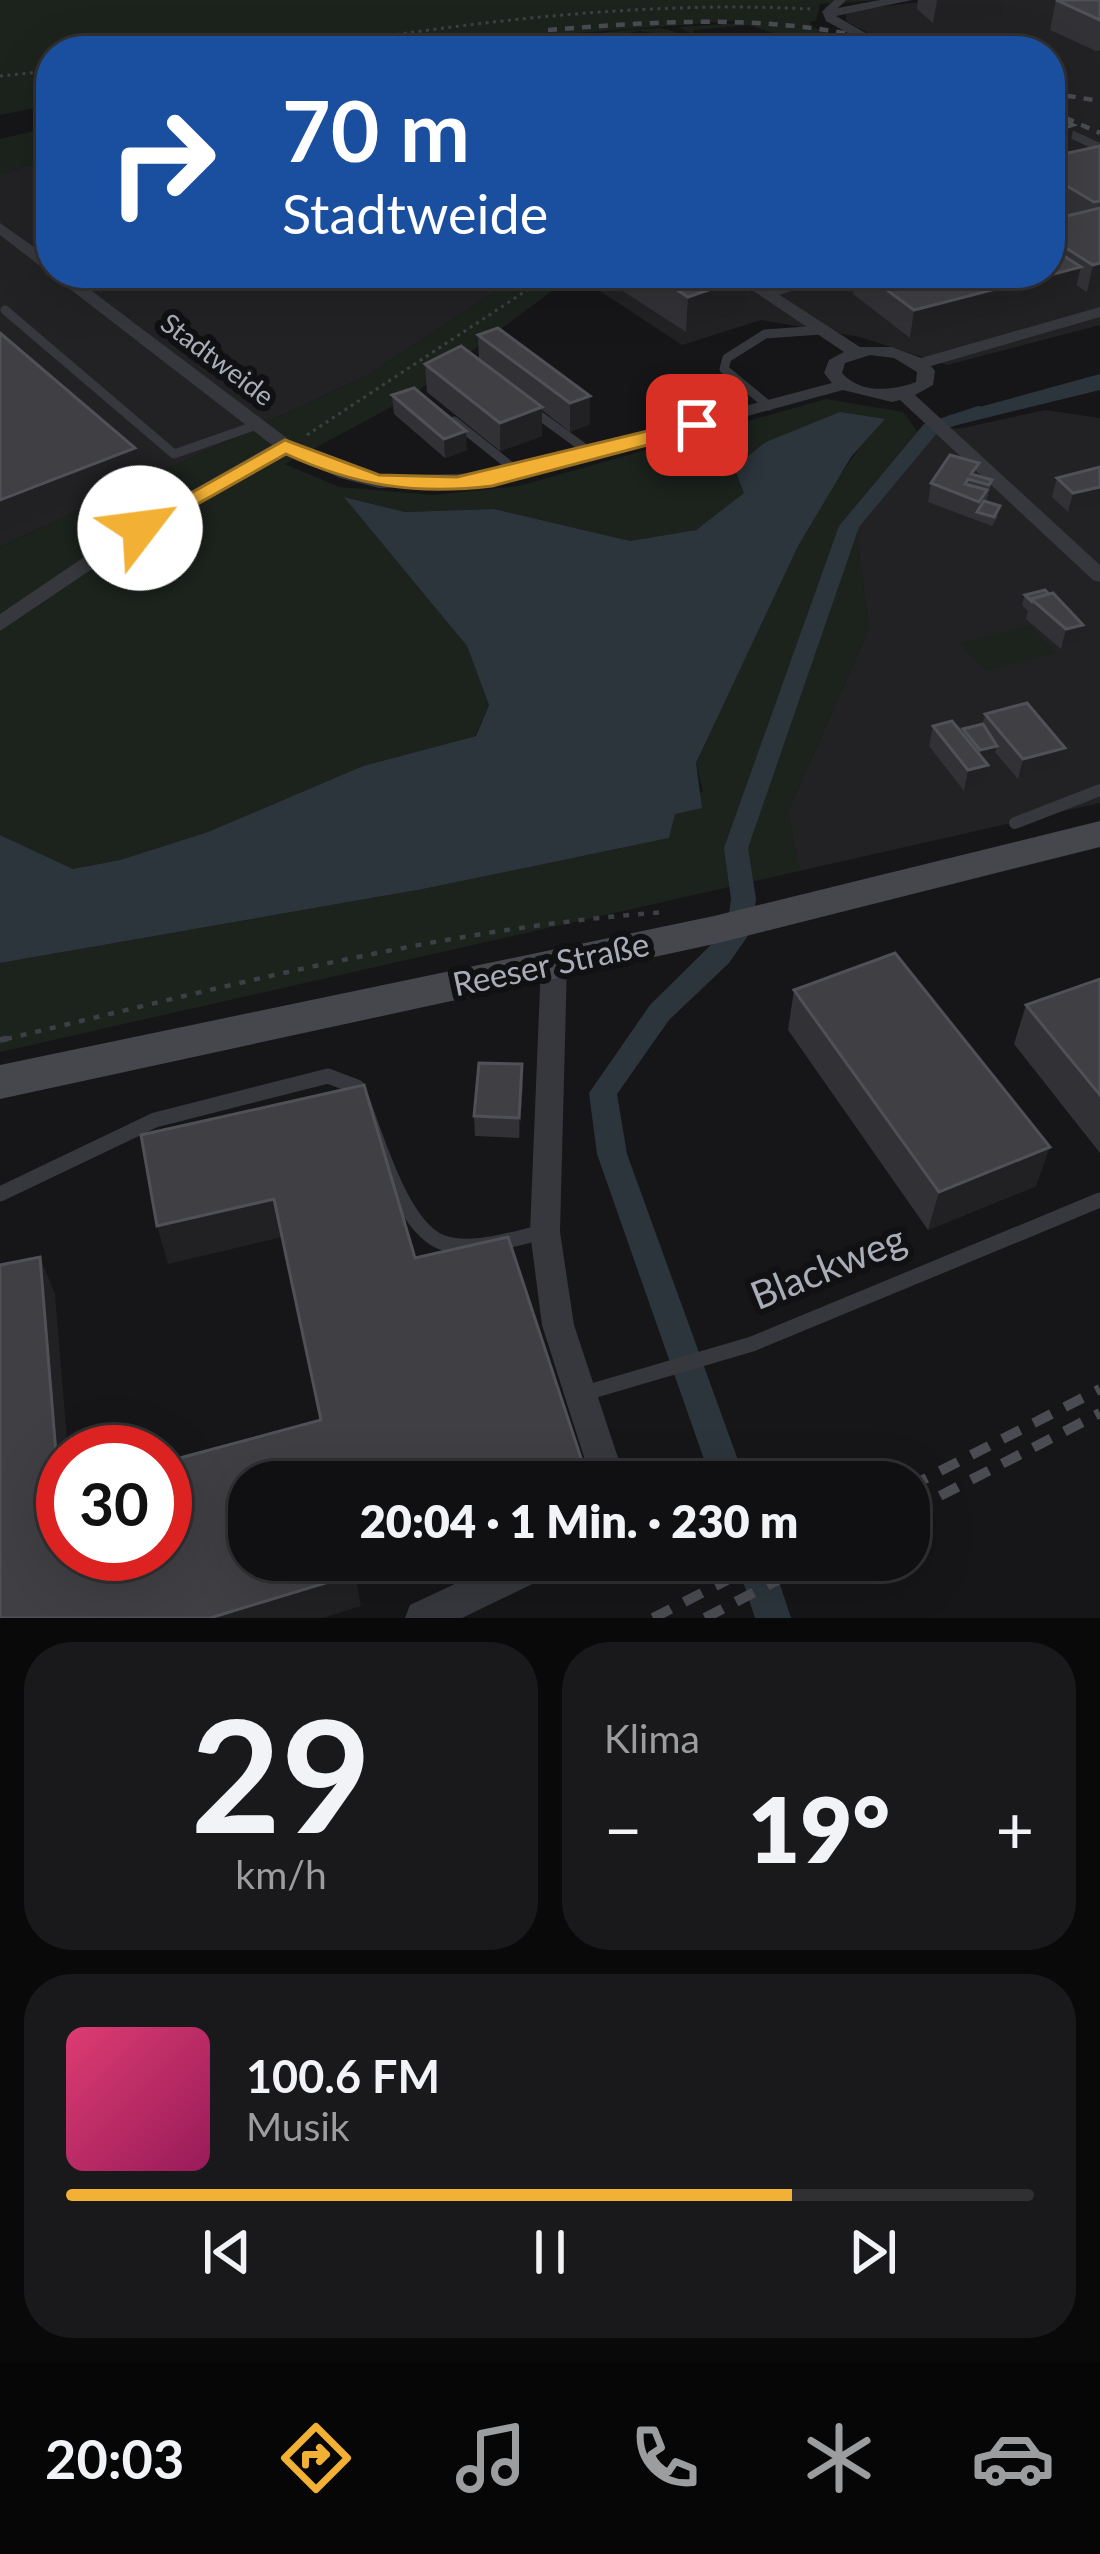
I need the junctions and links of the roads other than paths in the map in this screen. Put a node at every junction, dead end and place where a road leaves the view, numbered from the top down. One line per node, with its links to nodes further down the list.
1 (841, 0): 3 (lane)
2 (906, 0): 3 (street)
3 (828, 11): 4 (street)
4 (863, 36)
5 (1065, 131): 6 (street)
6 (1100, 148)
7 (0, 228): 8 (street)
8 (36, 256)
9 (78, 288): 23 (street, Stadtweide)
10 (757, 288): 12 (street)
11 (786, 288): 12 (lane)
12 (766, 294): 15 (street)
13 (5, 310): 23 (lane)
14 (1100, 312): 17 (street)
15 (821, 330): 16 (street); 21 (lane)
16 (855, 352): 17 (street); 18 (street)
17 (920, 364): 19 (street)
18 (843, 385): 19 (street); 21 (street, Stadtweide)
19 (905, 395): 27 (street)
20 (525, 405): 25 (lane)
21 (769, 406): 25 (street, Stadtweide)
22 (438, 408): 26 (lane)
23 (257, 424): 24 (street, Stadtweide)
24 (285, 446): 26 (street, Stadtweide); 28 (street)
25 (591, 454): 26 (street, Stadtweide)
26 (518, 472)
27 (1100, 576)
28 (0, 625)
29 (1100, 790): 30 (lane)
30 (1015, 824)
31 (1100, 834): 32 (main road, Reeser Straße)
32 (554, 963): 33 (main road, Reeser Straße); 36 (street)
33 (0, 1082)
34 (0, 1194): 36 (lane)
35 (1100, 1200): 37 (lane, Blackweg)
36 (545, 1232): 37 (street)
37 (581, 1394): 38 (street)
38 (602, 1461)
39 (501, 1581): 40 (street)
40 (423, 1618)

